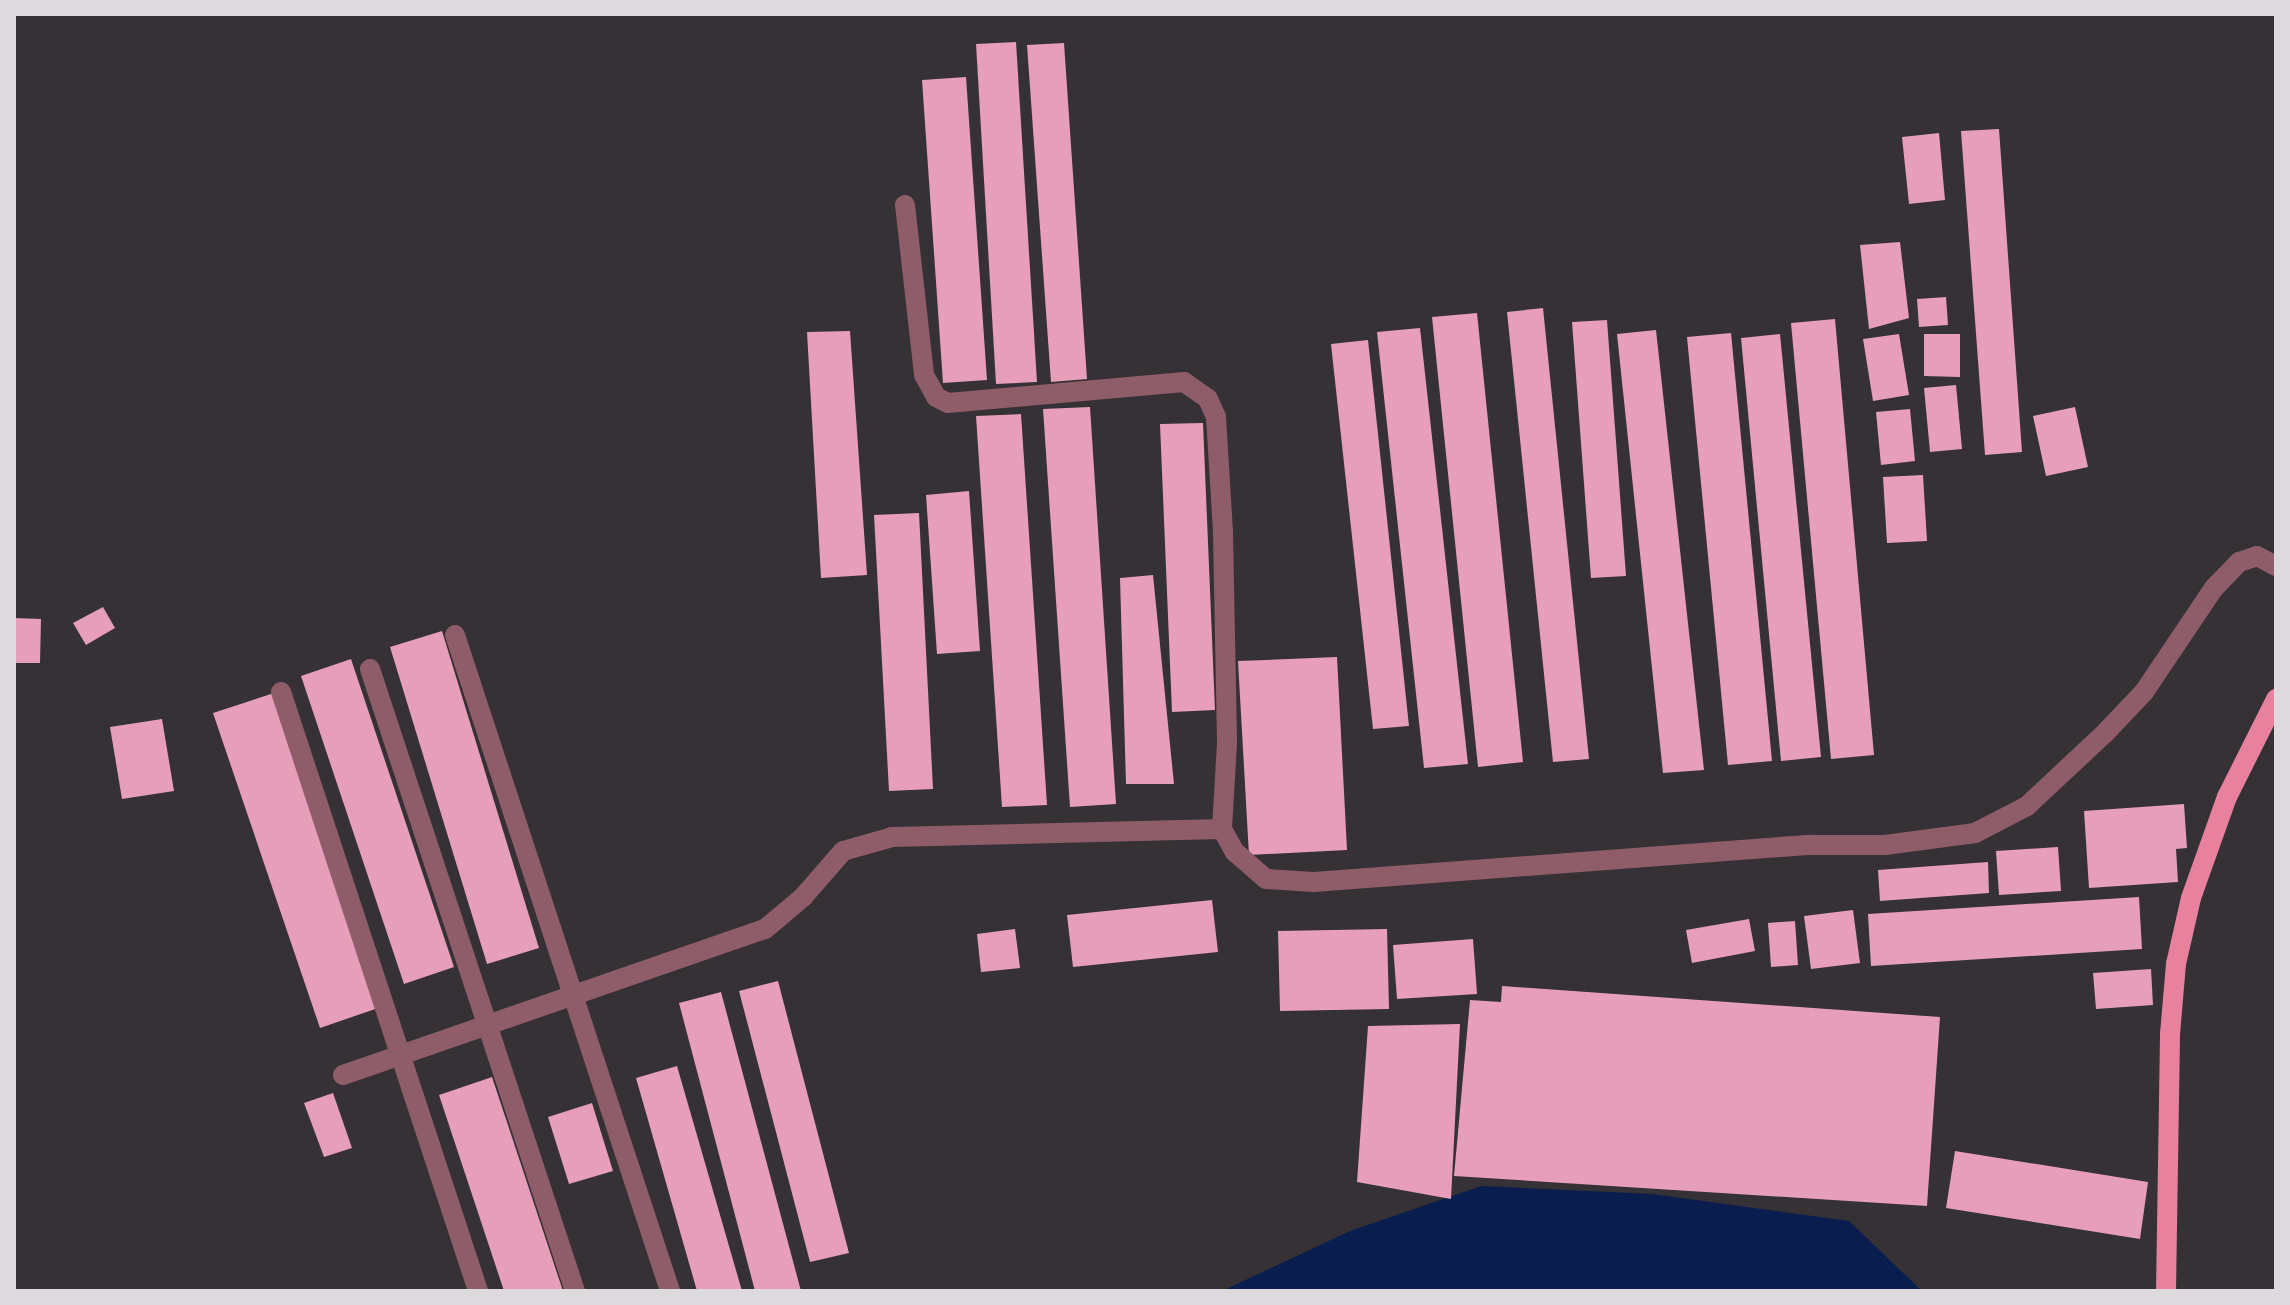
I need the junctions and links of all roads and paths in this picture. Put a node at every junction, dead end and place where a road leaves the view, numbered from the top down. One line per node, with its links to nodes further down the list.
1 (905, 205): 7 (lane)
2 (2276, 566): 7 (lane)
3 (455, 635): 8 (lane)
4 (370, 669): 9 (lane)
5 (281, 692): 10 (lane)
6 (2276, 699): 15 (main road)
7 (1222, 829): 8 (lane)
8 (574, 999): 9 (lane); 14 (lane)
9 (491, 1027): 10 (lane); 13 (lane)
10 (401, 1056): 11 (lane); 12 (lane)
11 (343, 1075)
12 (478, 1291)
13 (575, 1291)
14 (670, 1291)
15 (2166, 1291)

